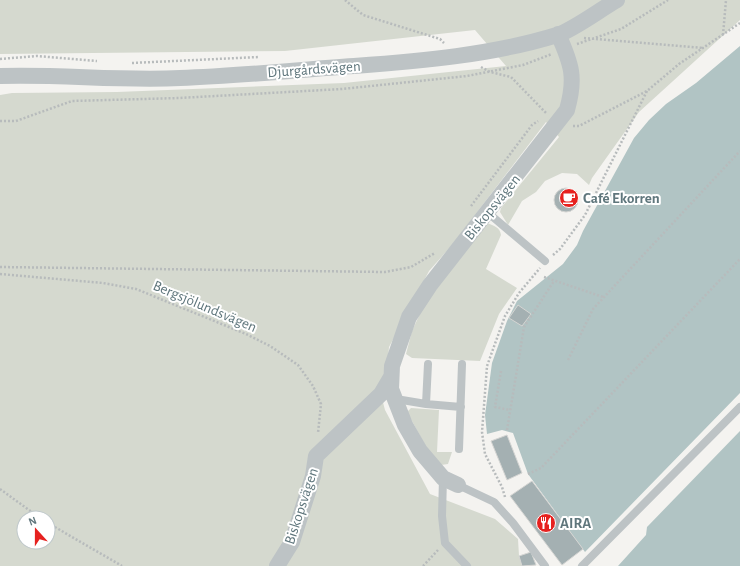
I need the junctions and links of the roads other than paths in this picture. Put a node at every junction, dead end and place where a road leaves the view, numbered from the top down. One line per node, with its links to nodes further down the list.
1 (617, 0): 2 (street, Djurgårdsvägen)
2 (562, 42): 3 (street, Djurgårdsvägen); 4 (street, Biskopsvägen)
3 (0, 76)
4 (487, 212): 5 (lane); 8 (street, Biskopsvägen)
5 (545, 261)
6 (428, 364): 10 (lane)
7 (462, 364): 12 (lane)
8 (391, 377): 9 (street, Biskopsvägen); 16 (street, Biskopsvägen)
9 (396, 399): 10 (lane); 14 (street, Biskopsvägen)
10 (426, 404): 12 (lane)
11 (740, 406): 19 (lane)
12 (460, 407): 13 (lane)
13 (459, 449)
14 (443, 478): 15 (street, Biskopsvägen); 17 (lane)
15 (458, 485): 18 (lane)
16 (277, 566)
17 (467, 566)
18 (545, 566)
19 (582, 566)

